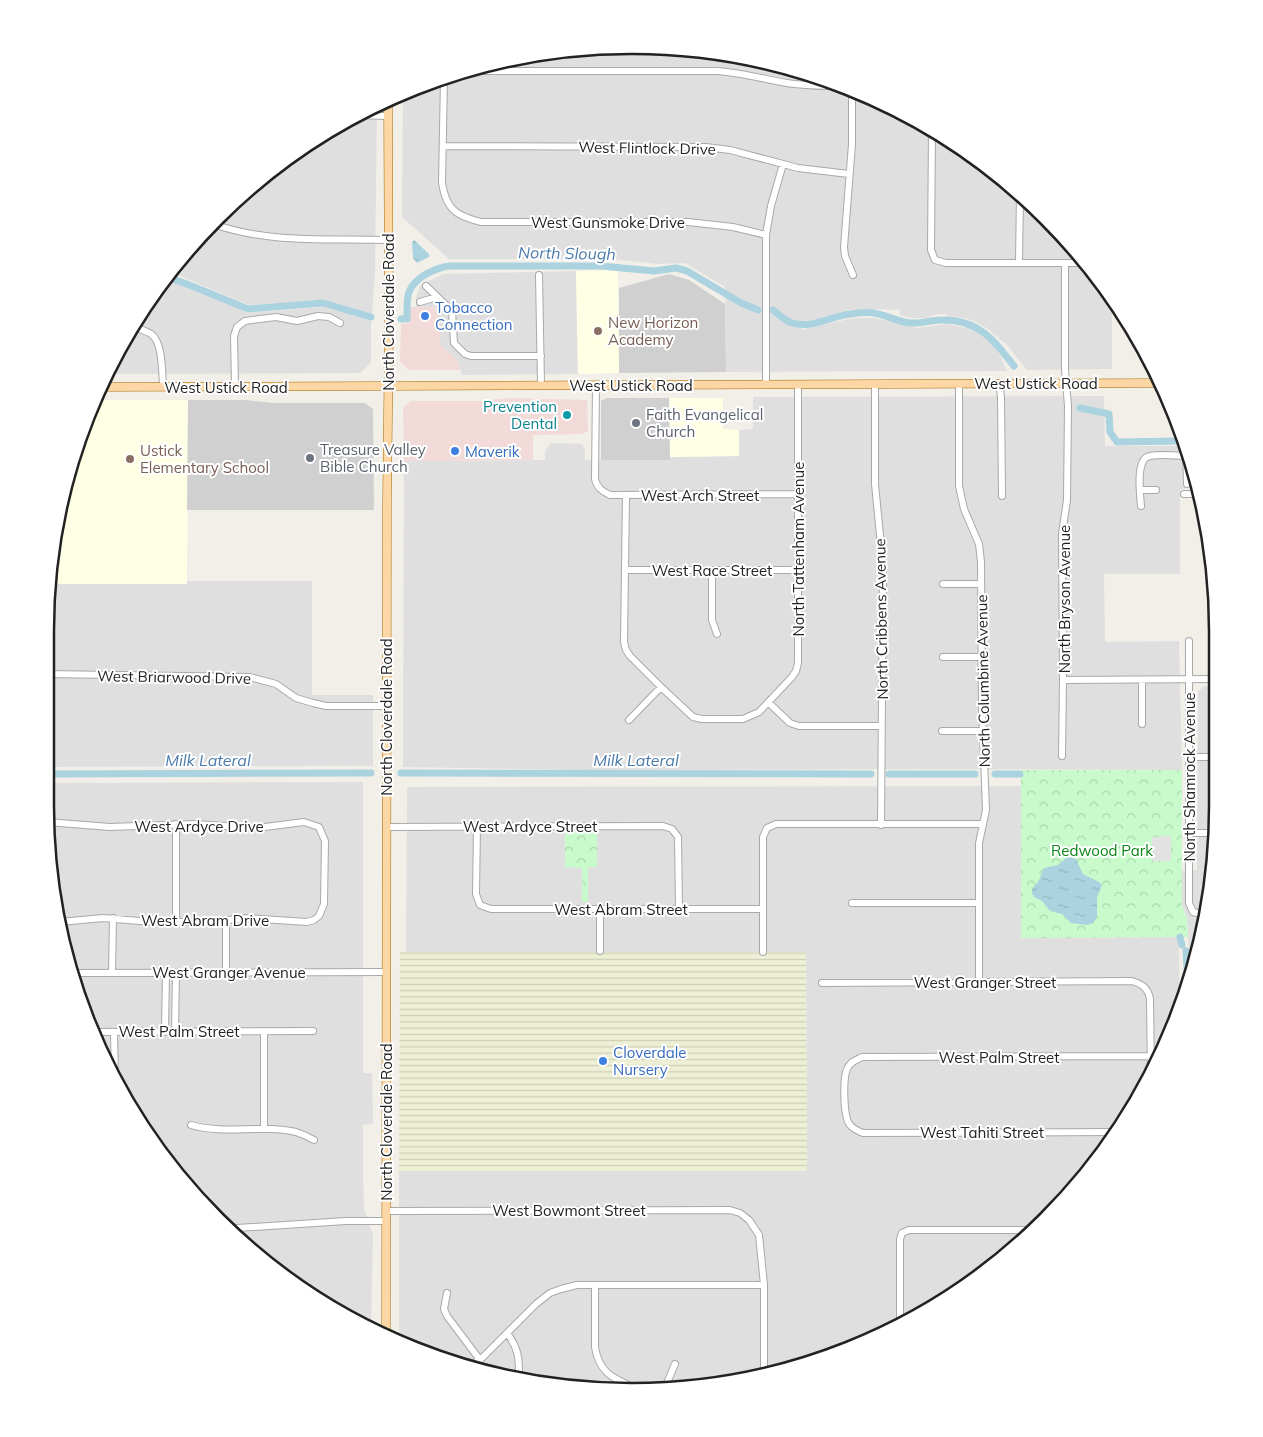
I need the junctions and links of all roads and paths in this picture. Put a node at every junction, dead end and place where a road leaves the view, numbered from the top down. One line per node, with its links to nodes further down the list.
1 (495, 70): 3 (street)
2 (444, 85): 9 (street)
3 (822, 86)
4 (852, 98): 11 (street)
5 (388, 108): 7 (main road, North Cloverdale Road)
6 (370, 116): 7 (street)
7 (388, 116): 15 (main road, North Cloverdale Road)
8 (932, 138): 18 (street)
9 (443, 146): 10 (street, West Flintlock Drive); 14 (street, West Gunsmoke Drive)
10 (783, 164): 11 (street, West Flintlock Drive); 14 (street)
11 (849, 174): 20 (street)
12 (1020, 204): 18 (street)
13 (220, 226): 15 (street)
14 (766, 235): 29 (street)
15 (388, 240): 37 (main road, North Cloverdale Road)
16 (1065, 262): 17 (street); 18 (street); 27 (street, North Bryson Avenue)
17 (1075, 262)
18 (1020, 263)
19 (539, 275): 26 (street)
20 (853, 275)
21 (426, 286): 22 (street)
22 (437, 297): 23 (street); 26 (street)
23 (420, 302)
24 (340, 323): 36 (street)
25 (140, 329): 39 (street)
26 (541, 356): 33 (street)
27 (1066, 383): 28 (main road, West Ustick Road); 32 (main road, West Ustick Road); 63 (street, North Bryson Avenue)
28 (1153, 383)
29 (766, 384): 34 (main road, West Ustick Road); 35 (main road, West Ustick Road)
30 (876, 384): 31 (main road, West Ustick Road); 35 (main road, West Ustick Road); 70 (street, North Cribbens Avenue)
31 (959, 384): 32 (main road, West Ustick Road); 55 (street, North Columbine Avenue)
32 (999, 384): 49 (street)
33 (541, 385): 34 (main road, West Ustick Road); 37 (main road, West Ustick Road)
34 (596, 385): 48 (street, West Arch Street)
35 (798, 385): 45 (street, North Tattenham Avenue)
36 (234, 386): 37 (main road, West Ustick Road); 39 (main road, West Ustick Road)
37 (388, 386): 67 (main road, North Cloverdale Road)
38 (108, 387): 39 (main road, West Ustick Road)
39 (163, 387)
40 (1181, 453): 43 (street)
41 (1187, 471): 42 (street)
42 (1187, 484)
43 (1140, 490): 44 (street); 50 (street)
44 (1156, 490)
45 (798, 494): 48 (street, West Arch Street); 53 (street, North Tattenham Avenue)
46 (1184, 494): 47 (street)
47 (1193, 494)
48 (626, 495): 51 (street, North Tattenham Avenue)
49 (1002, 496)
50 (1141, 506)
51 (625, 570): 52 (street, West Race Street); 65 (street, North Tattenham Avenue)
52 (712, 570): 53 (street, West Race Street); 56 (street)
53 (798, 570): 66 (street, North Tattenham Avenue)
54 (943, 584): 55 (street)
55 (981, 584): 59 (street, North Columbine Avenue)
56 (717, 634)
57 (1189, 641): 61 (street, North Shamrock Avenue)
58 (943, 657): 59 (street)
59 (982, 657): 72 (street, North Columbine Avenue)
60 (54, 674): 67 (street, West Briarwood Drive)
61 (1189, 679): 62 (street); 64 (street); 74 (street, North Shamrock Avenue)
62 (1209, 679)
63 (1063, 680): 64 (street); 73 (street, North Bryson Avenue)
64 (1142, 680): 69 (street)
65 (661, 687): 66 (street, North Tattenham Avenue); 68 (street)
66 (769, 703): 70 (street)
67 (387, 706): 81 (main road, North Cloverdale Road)
68 (629, 720)
69 (1142, 724)
70 (881, 726): 79 (street, North Cribbens Avenue)
71 (942, 731): 72 (street)
72 (984, 731): 78 (street, North Columbine Avenue)
73 (1062, 756)
74 (1189, 757): 75 (street); 82 (street, North Shamrock Avenue)
75 (1209, 757)
76 (54, 823): 77 (street, West Ardyce Drive)
77 (176, 824): 90 (street, West Ardyce Drive); 94 (street)
78 (982, 824): 79 (street); 85 (street, North Columbine Avenue)
79 (881, 825): 88 (street)
80 (477, 826): 81 (street, West Ardyce Street); 86 (street, West Abram Street); 87 (street, West Ardyce Street)
81 (386, 827): 98 (main road, North Cloverdale Road)
82 (1189, 833): 83 (street); 89 (street, North Shamrock Avenue)
83 (1208, 833)
84 (852, 903): 85 (street)
85 (979, 903): 103 (street, North Columbine Avenue)
86 (600, 909): 87 (street, West Abram Street); 95 (street)
87 (679, 909): 88 (street, West Abram Street)
88 (763, 909): 96 (street)
89 (1199, 913)
90 (319, 916): 92 (street, West Abram Drive)
91 (113, 918): 93 (street, West Abram Drive); 94 (street, West Abram Drive); 100 (street)
92 (226, 920): 94 (street, West Abram Drive); 97 (street)
93 (66, 922)
94 (176, 922)
95 (600, 951)
96 (763, 952)
97 (226, 972): 98 (street, West Granger Avenue); 102 (street, West Granger Avenue)
98 (386, 972): 118 (main road, North Cloverdale Road)
99 (78, 973): 100 (street, West Granger Avenue)
100 (112, 973): 101 (street, West Granger Avenue)
101 (166, 973): 102 (street, West Granger Avenue); 105 (street)
102 (176, 973): 106 (street)
103 (979, 982): 104 (street, West Granger Street); 111 (street, West Granger Street)
104 (822, 983)
105 (165, 1031): 106 (street, West Palm Street); 110 (street, West Palm Street)
106 (175, 1031): 107 (street, West Palm Street)
107 (264, 1031): 108 (street, West Palm Street); 115 (street)
108 (313, 1031)
109 (100, 1032): 110 (street, West Palm Street)
110 (114, 1032): 112 (street)
111 (1151, 1056): 114 (street, West Palm Street)
112 (115, 1064)
113 (191, 1125): 115 (street)
114 (850, 1125): 116 (street, West Tahiti Street)
115 (264, 1129): 117 (street)
116 (1108, 1132)
117 (314, 1140)
118 (386, 1211): 119 (main road, North Cloverdale Road); 123 (street, West Bowmont Street)
119 (386, 1221): 120 (street); 126 (main road, North Cloverdale Road)
120 (238, 1228)
121 (1023, 1230): 125 (street)
122 (595, 1285): 123 (street); 127 (street); 134 (street)
123 (764, 1285): 131 (street)
124 (447, 1293): 128 (street)
125 (900, 1317)
126 (386, 1328)
127 (507, 1333): 128 (street); 132 (street)
128 (480, 1360): 129 (street)
129 (476, 1362)
130 (676, 1364): 133 (street)
131 (764, 1368)
132 (519, 1372)
133 (668, 1382)
134 (624, 1383)

